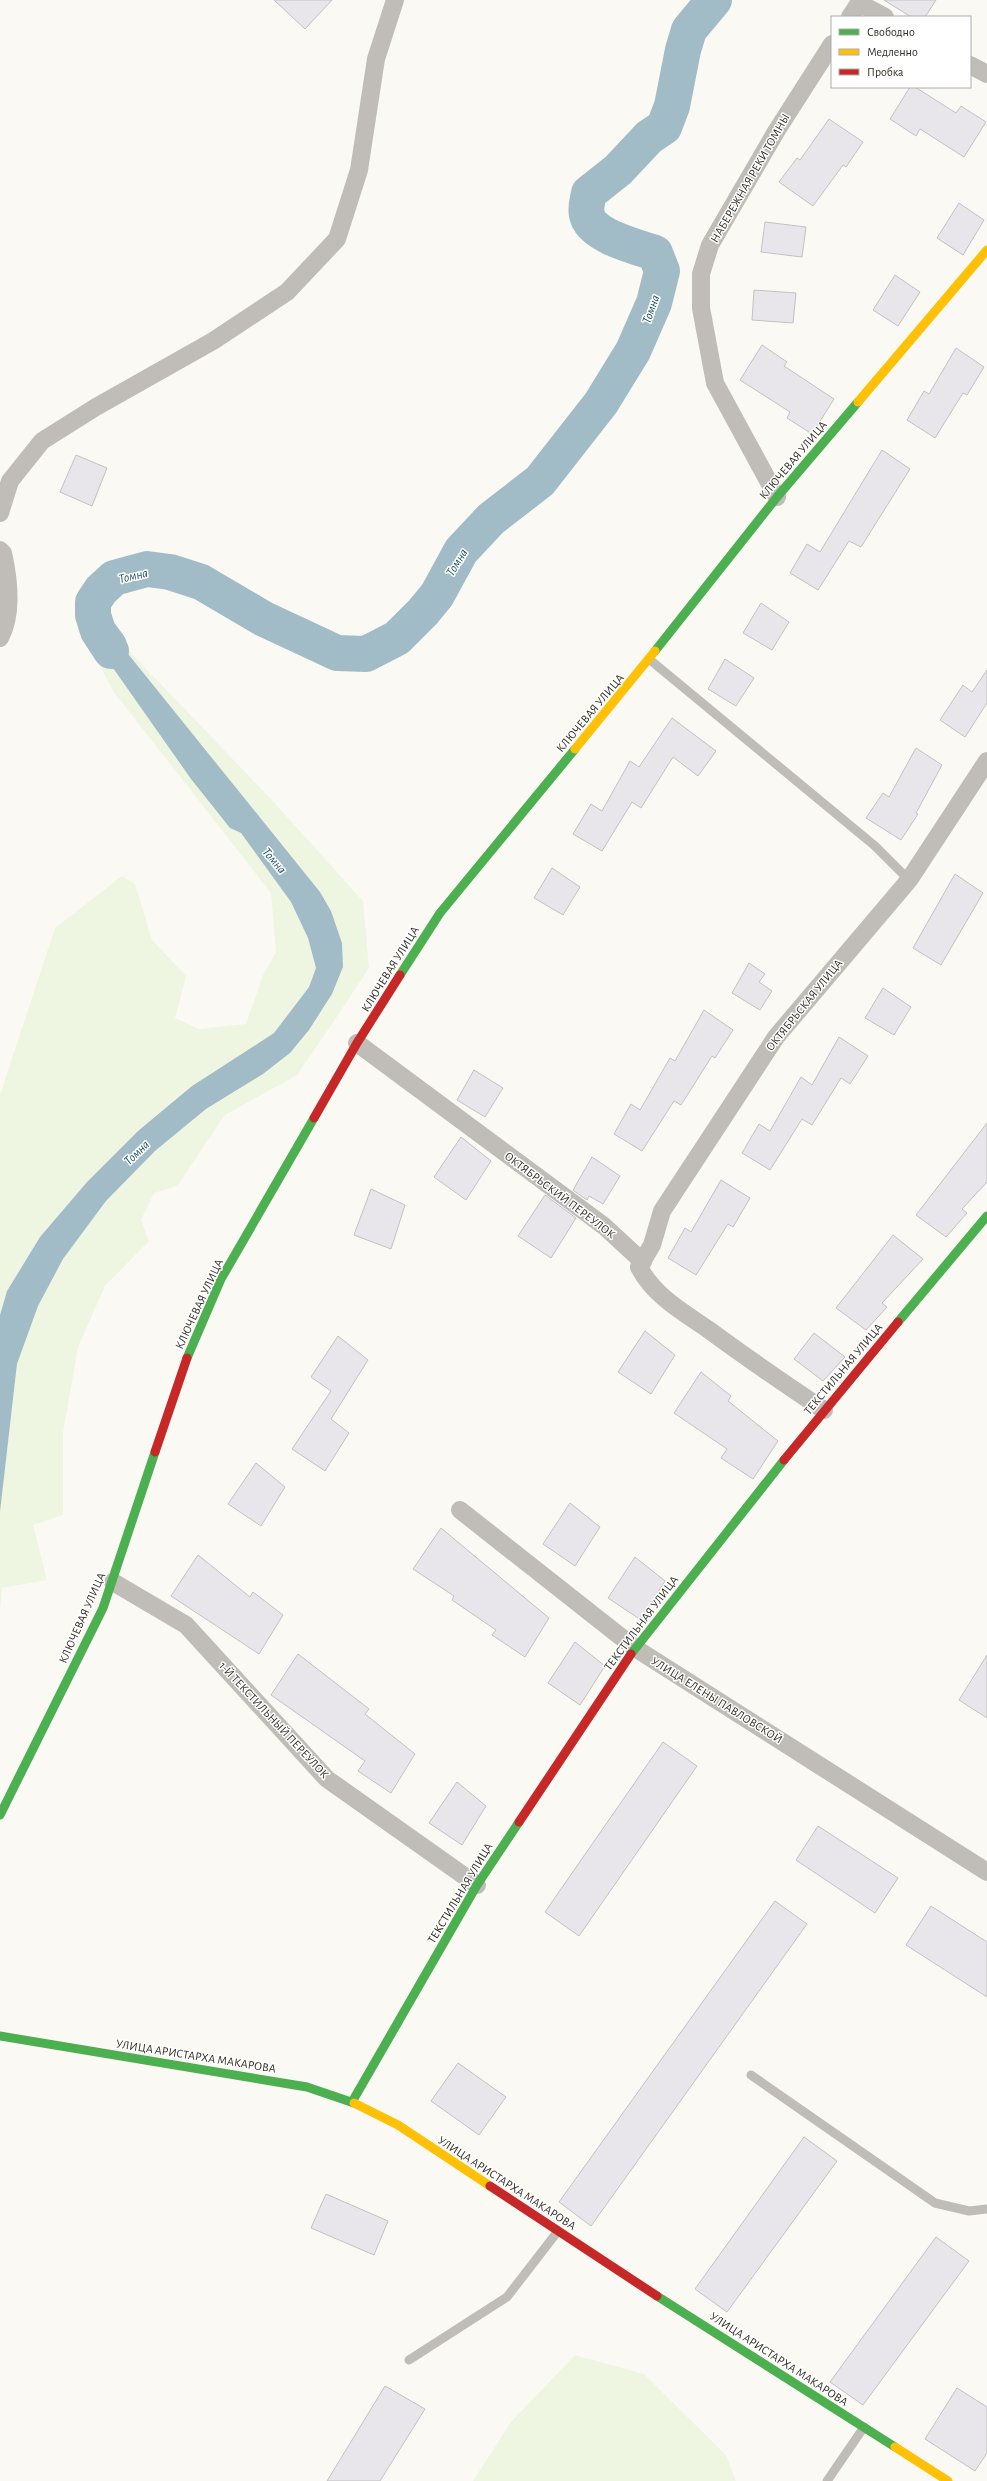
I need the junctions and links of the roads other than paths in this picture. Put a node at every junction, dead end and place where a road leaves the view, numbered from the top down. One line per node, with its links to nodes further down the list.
1 (395, 0): 9 (street)
2 (857, 7): 3 (street)
3 (882, 16)
4 (831, 46): 8 (street, НАБЕРЕЖНАЯ РЕКИ ТОМНЫ)
5 (971, 66): 6 (street)
6 (987, 74)
7 (987, 250): 8 (street, КЛЮЧЕВАЯ УЛИЦА)
8 (777, 497): 12 (street, КЛЮЧЕВАЯ УЛИЦА)
9 (0, 513)
10 (0, 550): 11 (street)
11 (0, 638)
12 (649, 659): 14 (lane); 15 (street, КЛЮЧЕВАЯ УЛИЦА)
13 (987, 761): 14 (street, ОКТЯБРЬСКАЯ УЛИЦА)
14 (909, 880): 17 (street, ОКТЯБРЬСКАЯ УЛИЦА)
15 (357, 1043): 17 (street, ОКТЯБРЬСКИЙ ПЕРЕУЛОК); 20 (street, КЛЮЧЕВАЯ УЛИЦА)
16 (987, 1216): 18 (street, ТЕКСТИЛЬНАЯ УЛИЦА)
17 (643, 1262): 18 (street)
18 (824, 1410): 21 (street, ТЕКСТИЛЬНАЯ УЛИЦА)
19 (460, 1510): 21 (street, УЛИЦА ЕЛЕНЫ ПАВЛОВСКОЙ)
20 (113, 1582): 22 (street, КЛЮЧЕВАЯ УЛИЦА); 24 (street, 1-Й ТЕКСТИЛЬНЫЙ ПЕРЕУЛОК)
21 (635, 1648): 23 (street, УЛИЦА ЕЛЕНЫ ПАВЛОВСКОЙ); 24 (street, ТЕКСТИЛЬНАЯ УЛИЦА)
22 (0, 1815)
23 (987, 1872)
24 (477, 1885): 27 (street, ТЕКСТИЛЬНАЯ УЛИЦА)
25 (0, 2036): 27 (street, УЛИЦА АРИСТАРХА МАКАРОВА)
26 (751, 2075): 28 (lane)
27 (352, 2102): 29 (street, УЛИЦА АРИСТАРХА МАКАРОВА)
28 (987, 2209)
29 (558, 2231): 30 (lane); 31 (street, УЛИЦА АРИСТАРХА МАКАРОВА)
30 (409, 2360)
31 (864, 2427): 32 (lane); 33 (street, УЛИЦА АРИСТАРХА МАКАРОВА)
32 (827, 2481)
33 (948, 2481)

